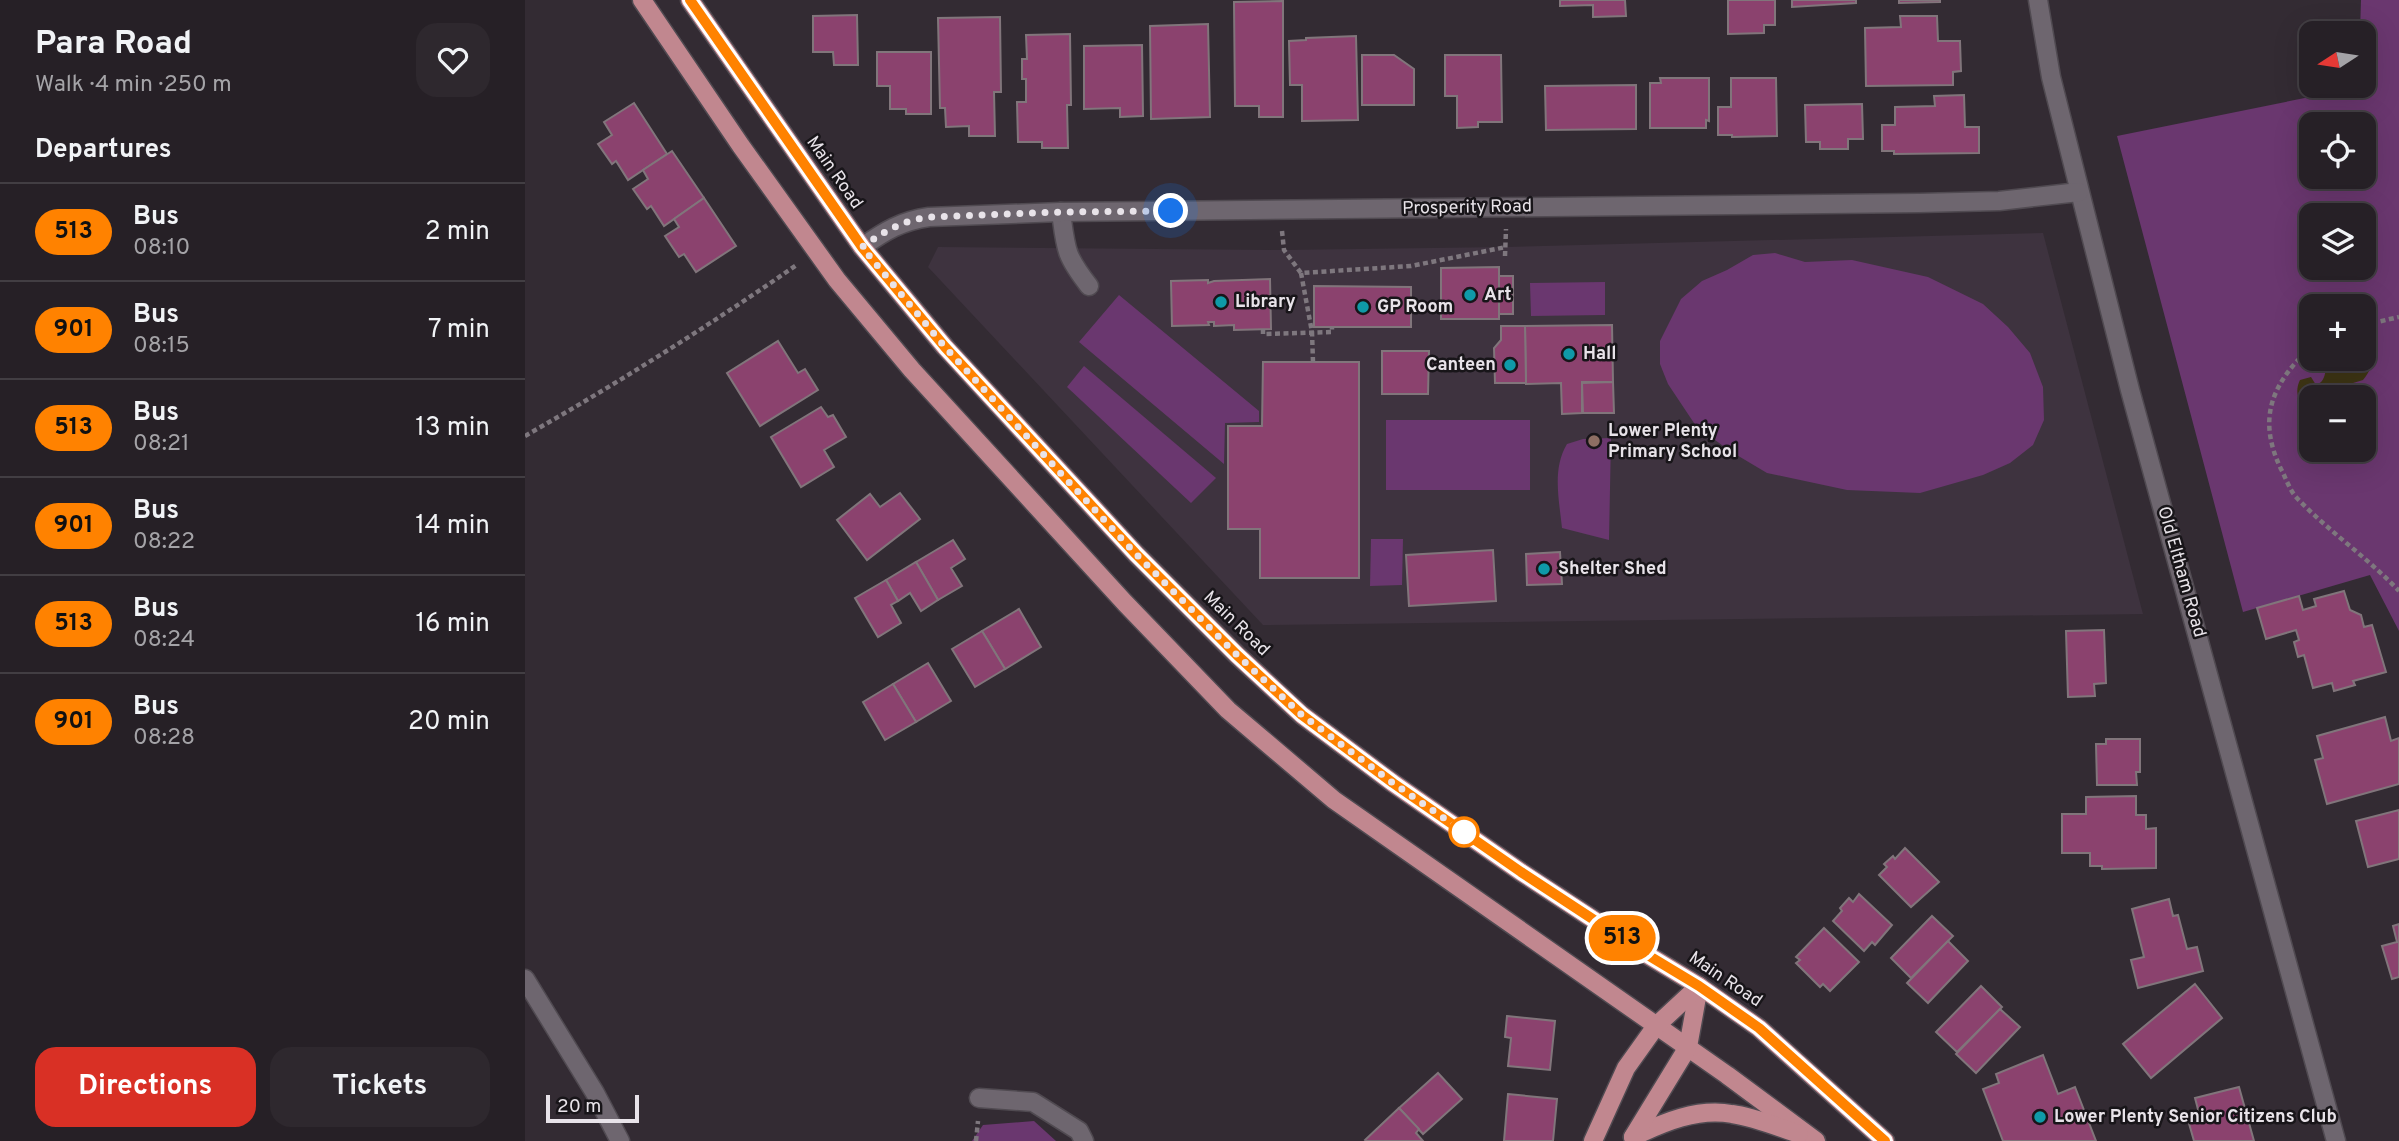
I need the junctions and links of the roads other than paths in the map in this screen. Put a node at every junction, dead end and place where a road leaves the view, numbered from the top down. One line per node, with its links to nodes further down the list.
1 (642, 0): 10 (main road)
2 (690, 0): 6 (main road, Main Road)
3 (2038, 0): 4 (street, Old Eltham Road)
4 (2079, 192): 5 (street, Prosperity Road); 19 (street, Old Eltham Road)
5 (1061, 212): 6 (street, Prosperity Road); 7 (street)
6 (862, 247): 9 (main road, Main Road)
7 (1089, 286)
8 (525, 979): 15 (street)
9 (1699, 986): 10 (main road); 11 (main road); 18 (main road, Main Road)
10 (1655, 1026): 11 (main road); 17 (main road)
11 (1688, 1047): 13 (main road); 14 (main road)
12 (979, 1098): 16 (street)
13 (1632, 1139): 14 (main road)
14 (1813, 1140)
15 (620, 1141)
16 (1084, 1141)
17 (1593, 1141)
18 (1885, 1141)
19 (2336, 1141)

